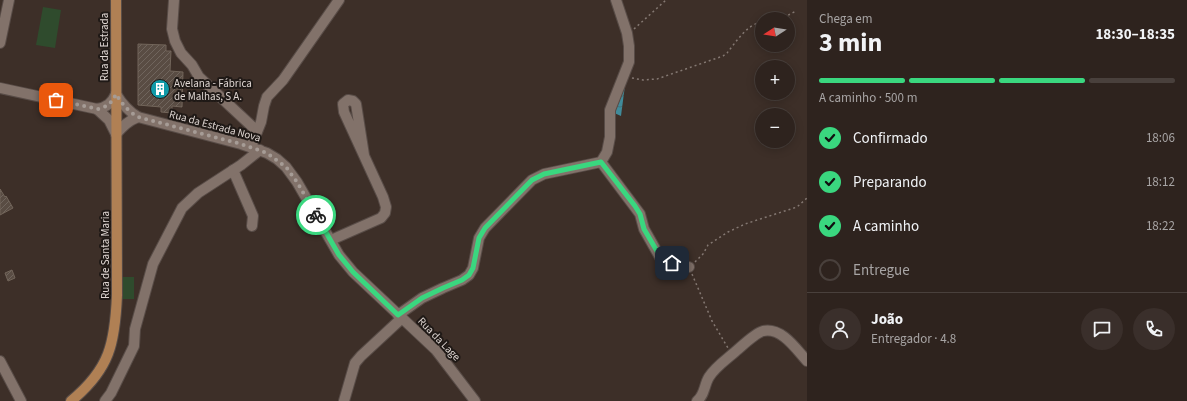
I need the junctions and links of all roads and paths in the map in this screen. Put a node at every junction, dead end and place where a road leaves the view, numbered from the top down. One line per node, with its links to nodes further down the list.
1 (9, 0): 7 (street)
2 (116, 0): 13 (main road, Rua da Estrada)
3 (174, 0): 16 (street)
4 (339, 0): 16 (street)
5 (616, 0): 9 (street)
6 (666, 0): 9 (path)
7 (2, 19): 10 (street)
8 (755, 23): 11 (path)
9 (627, 33): 11 (street)
10 (0, 43)
11 (623, 76): 20 (street)
12 (0, 88): 14 (street)
13 (116, 94): 14 (street); 15 (street); 17 (main road, Rua de Santa Maria)
14 (98, 109): 17 (street)
15 (138, 117): 17 (street); 18 (street, Rua da Estrada Nova)
16 (257, 131): 18 (street)
17 (116, 134): 31 (main road, Rua de Santa Maria)
18 (255, 149): 21 (street); 24 (street, Rua da Estrada Nova)
19 (364, 155): 24 (street)
20 (601, 162): 25 (street); 26 (street)
21 (233, 170): 23 (street); 32 (street)
22 (807, 198): 25 (path)
23 (252, 226)
24 (330, 240): 26 (street, Rua da Estrada Nova)
25 (689, 267): 27 (path)
26 (400, 317): 33 (street); 34 (street, Rua da Lage)
27 (732, 354): 29 (street); 35 (street)
28 (0, 361): 30 (street)
29 (807, 361)
30 (21, 401)
31 (71, 401)
32 (105, 401)
33 (344, 401)
34 (474, 401)
35 (697, 401)

